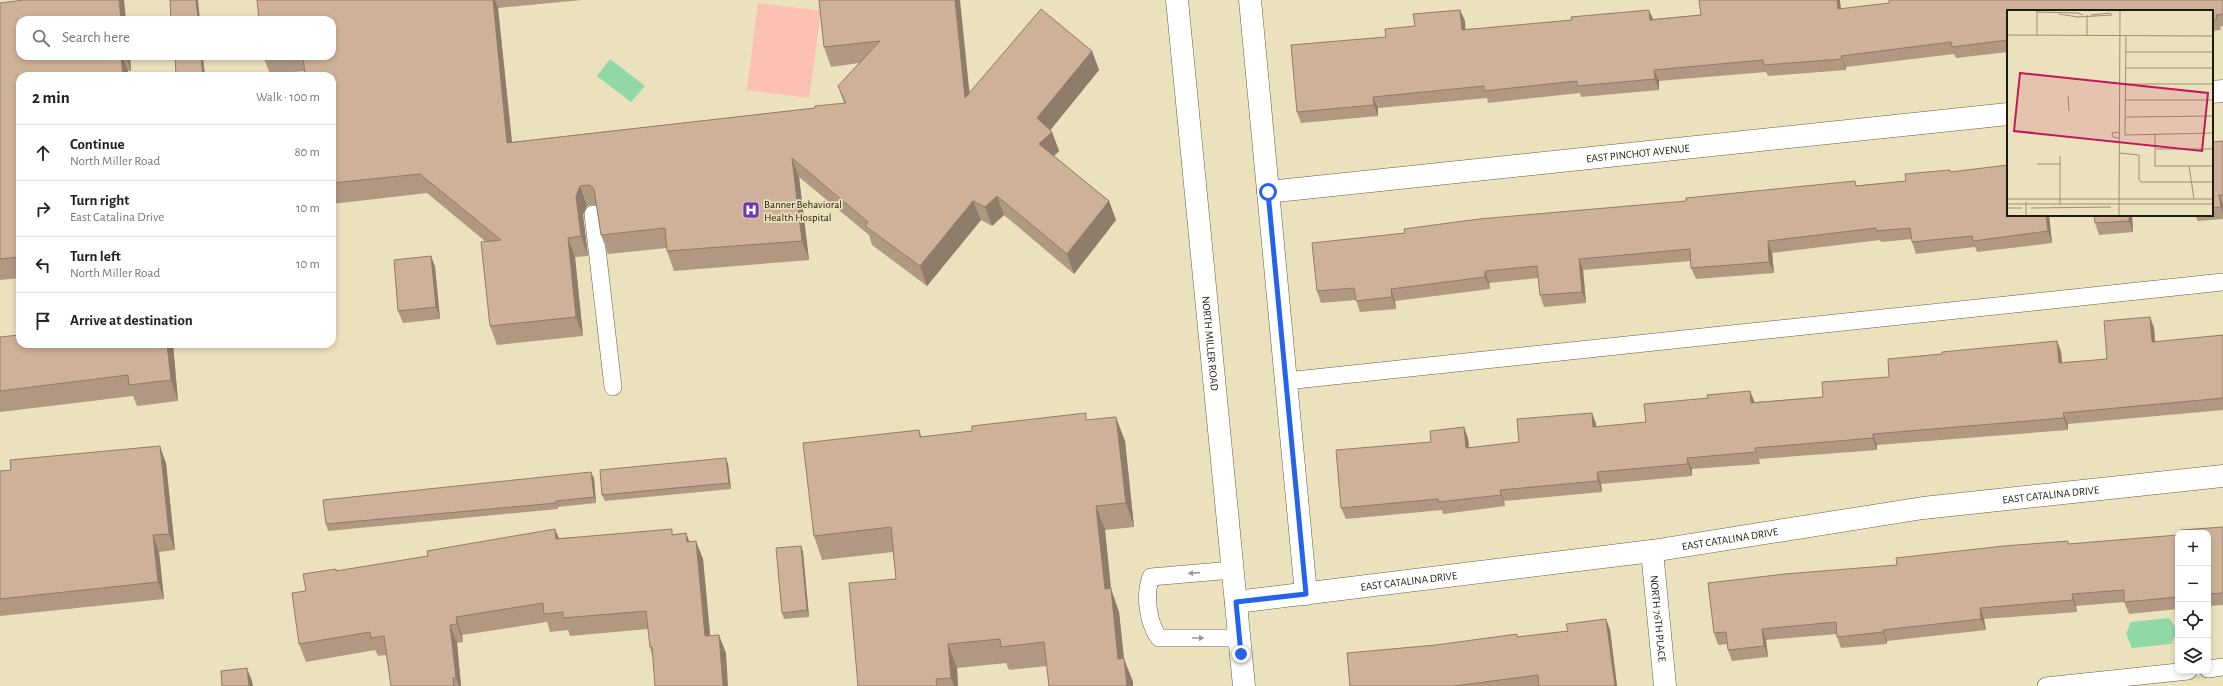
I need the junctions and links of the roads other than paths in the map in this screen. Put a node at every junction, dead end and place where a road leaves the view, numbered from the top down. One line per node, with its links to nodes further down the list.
1 (1177, 0): 14 (street, NORTH MILLER ROAD)
2 (1250, 0): 3 (lane); 7 (street)
3 (1254, 0)
4 (2223, 91): 5 (street)
5 (2213, 92)
6 (2007, 114): 7 (street, EAST PINCHOT AVENUE)
7 (1268, 192): 10 (street)
8 (593, 214): 11 (lane)
9 (2223, 282): 10 (lane)
10 (1286, 381): 15 (street)
11 (613, 387)
12 (2223, 476): 13 (street, EAST CATALINA DRIVE)
13 (1652, 550): 15 (street, EAST CATALINA DRIVE); 22 (street, NORTH 76TH PLACE)
14 (1232, 570): 16 (street, NORTH MILLER ROAD); 17 (lane, one-way to 17)
15 (1306, 594): 16 (street, EAST CATALINA DRIVE)
16 (1236, 602): 17 (street, NORTH MILLER ROAD)
17 (1239, 638): 21 (street, NORTH MILLER ROAD)
18 (2223, 667): 19 (lane)
19 (2211, 669)
20 (2175, 672): 23 (lane)
21 (1244, 686)
22 (1665, 686)
23 (2046, 686)

